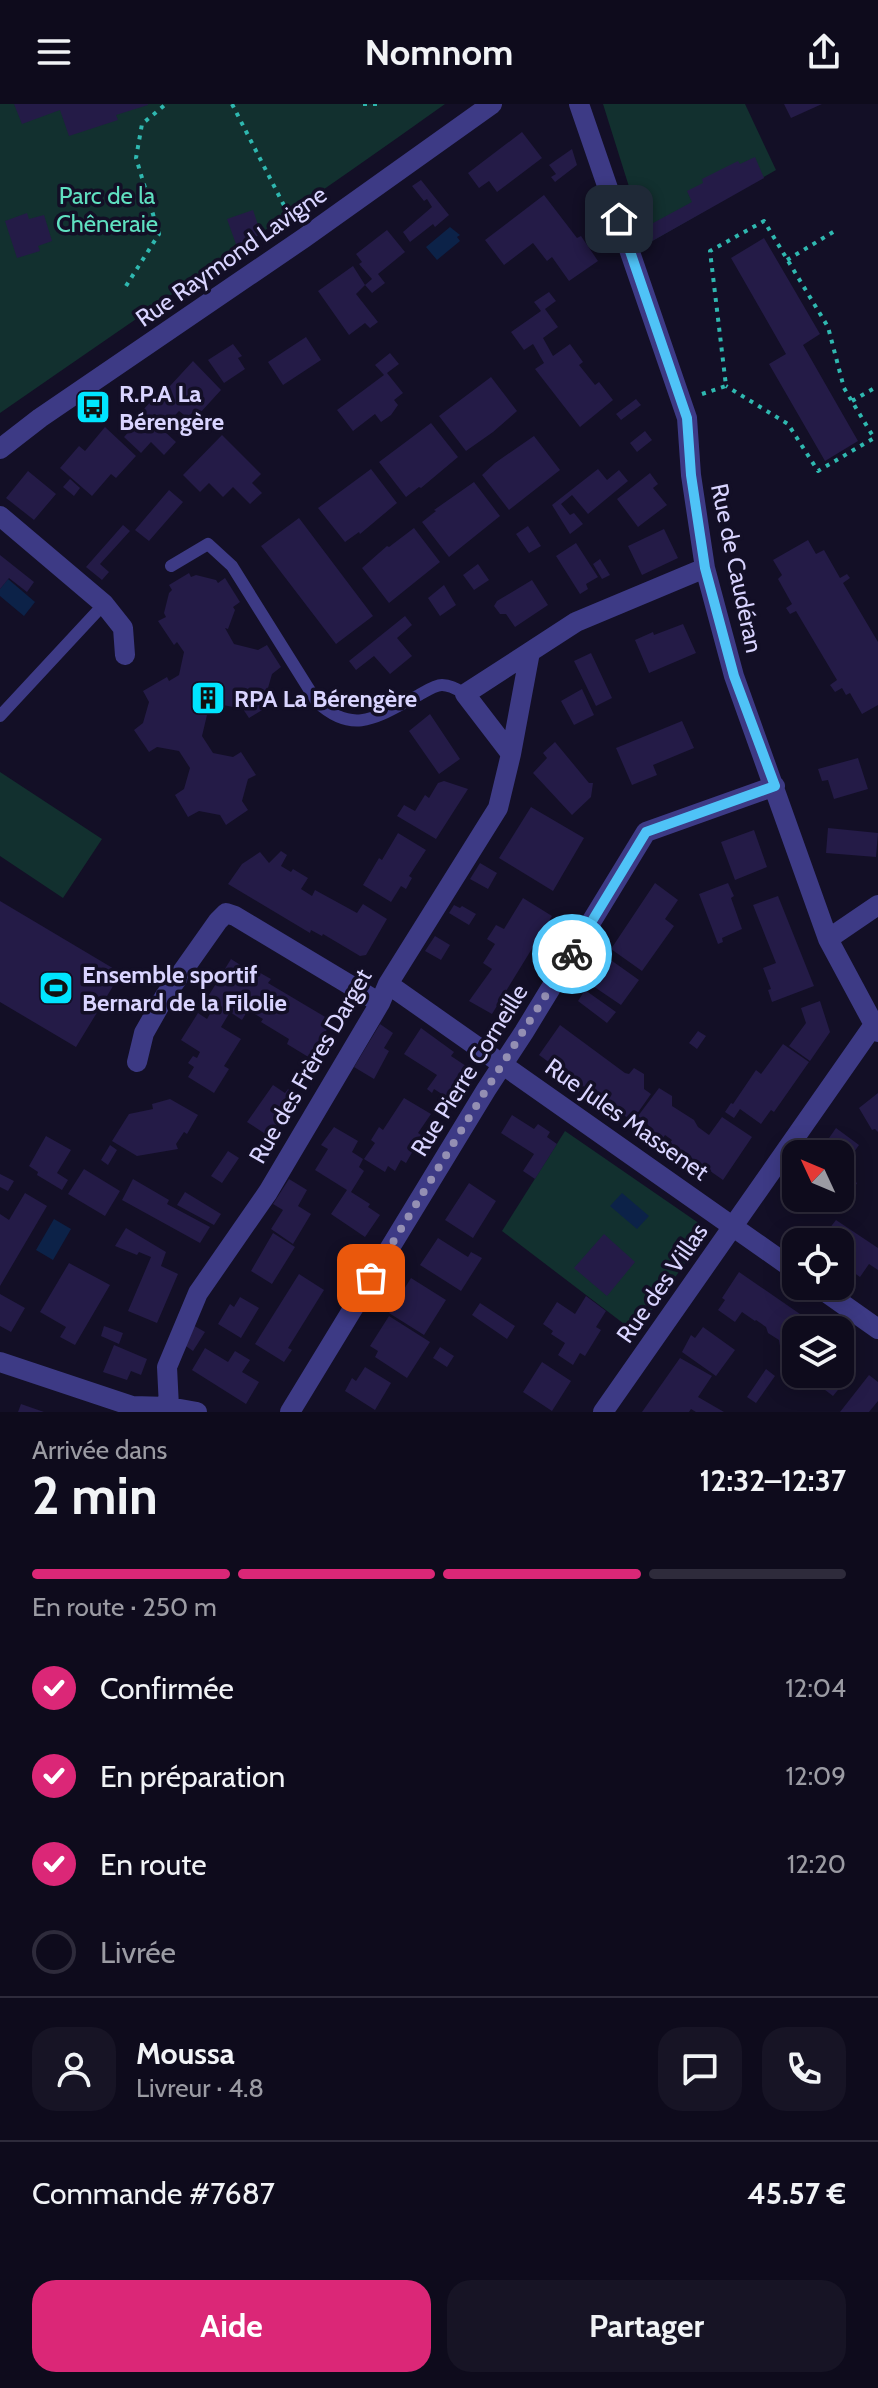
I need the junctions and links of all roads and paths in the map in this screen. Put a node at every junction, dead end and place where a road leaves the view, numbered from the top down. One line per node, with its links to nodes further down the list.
1 (166, 104): 10 (path)
2 (232, 104): 8 (path)
3 (363, 104): 4 (path)
4 (377, 104)
5 (492, 104): 8 (street, Rue Raymond Lavigne)
6 (579, 104): 13 (street, Rue de Caudéran)
7 (838, 229): 9 (path)
8 (304, 238): 15 (street, Rue Raymond Lavigne)
9 (787, 260): 11 (path); 14 (path)
10 (126, 286)
11 (726, 386): 13 (path); 14 (path)
12 (878, 386): 14 (path)
13 (681, 401): 18 (street, Rue de Caudéran)
14 (852, 401)
15 (0, 449)
16 (0, 516): 19 (street)
17 (171, 566): 22 (lane)
18 (705, 568): 20 (street); 25 (street, Rue de Caudéran)
19 (104, 604): 21 (street); 23 (lane)
20 (530, 652): 22 (street); 24 (street, Rue des Frères Darget)
21 (125, 655)
22 (465, 694): 24 (street)
23 (0, 716)
24 (511, 754): 28 (street, Rue des Frères Darget)
25 (775, 786): 27 (street, Rue de Caudéran); 31 (street, Rue Pierre Corneille)
26 (878, 905): 27 (street)
27 (828, 939): 29 (street, Rue de Caudéran)
28 (384, 993): 30 (street, Rue Jules Massenet); 31 (street, Rue Jules Massenet); 37 (street, Rue des Frères Darget)
29 (876, 1029): 32 (street, Rue des Villas)
30 (137, 1062)
31 (503, 1063): 32 (street, Rue Jules Massenet); 39 (street, Rue Pierre Corneille)
32 (733, 1226): 33 (street, Rue Jules Massenet); 40 (street, Rue des Villas)
33 (782, 1261)
34 (837, 1300): 35 (street)
35 (878, 1329)
36 (0, 1362): 37 (street)
37 (169, 1407): 38 (street)
38 (197, 1412)
39 (290, 1412)
40 (603, 1412)

